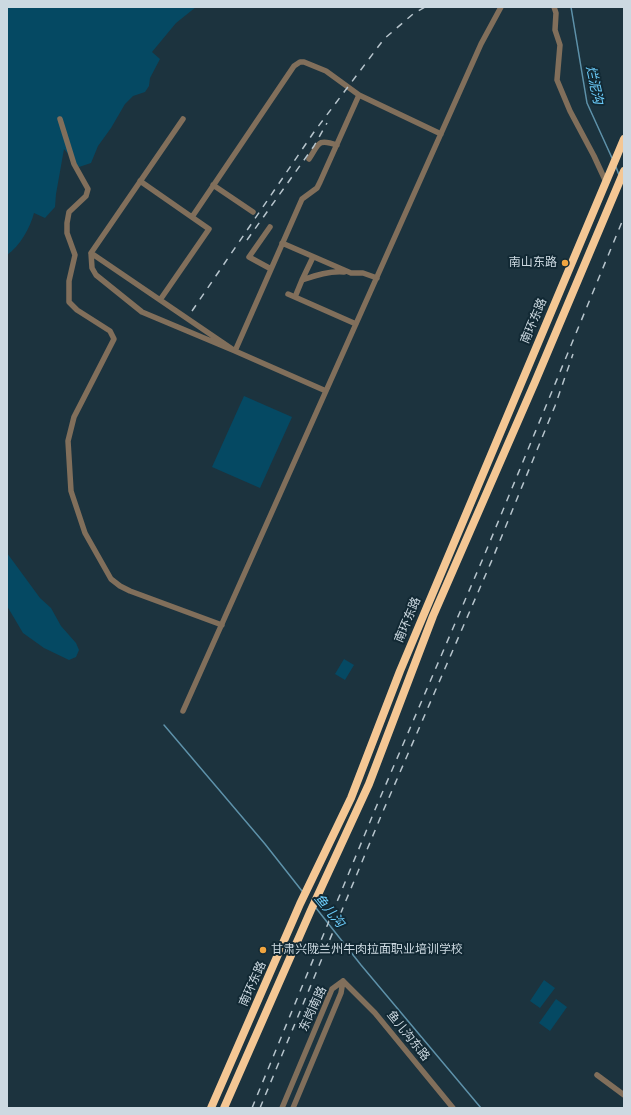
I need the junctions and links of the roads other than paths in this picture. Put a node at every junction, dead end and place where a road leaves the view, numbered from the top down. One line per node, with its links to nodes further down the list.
1 (501, 7): 6 (street)
2 (554, 7): 11 (street)
3 (359, 95): 6 (street); 8 (street); 13 (street)
4 (60, 119): 30 (street)
5 (183, 119): 12 (street)
6 (441, 134): 22 (street)
7 (624, 139): 11 (highway, 南环东路)
8 (337, 144): 9 (street); 17 (street)
9 (309, 160)
10 (624, 171): 33 (highway, 南环东路)
11 (608, 180): 32 (highway, 南环东路)
12 (140, 181): 15 (street); 18 (street)
13 (213, 185): 14 (street); 15 (street)
14 (253, 212)
15 (192, 217): 26 (street)
16 (270, 227): 20 (street)
17 (282, 243): 19 (street); 20 (street)
18 (91, 253): 26 (street); 28 (street)
19 (313, 257): 21 (street); 23 (street)
20 (271, 269): 28 (street)
21 (351, 273): 22 (street); 23 (street)
22 (377, 278): 27 (street)
23 (302, 280): 25 (street)
24 (288, 294): 25 (street)
25 (295, 297): 27 (street)
26 (160, 300): 28 (street)
27 (356, 324): 29 (street)
28 (235, 351): 29 (street)
29 (326, 392): 30 (street)
30 (222, 625): 31 (street)
31 (183, 711)
32 (358, 780): 33 (highway); 37 (highway, 南环东路)
33 (369, 784): 38 (highway, 南环东路)
34 (343, 981): 39 (street, 东岗南路); 40 (street, 东岗南路); 41 (street, 鱼儿沟东路)
35 (597, 1075): 36 (street)
36 (624, 1095)
37 (211, 1108)
38 (224, 1108)
39 (282, 1108)
40 (293, 1108)
41 (453, 1108)

